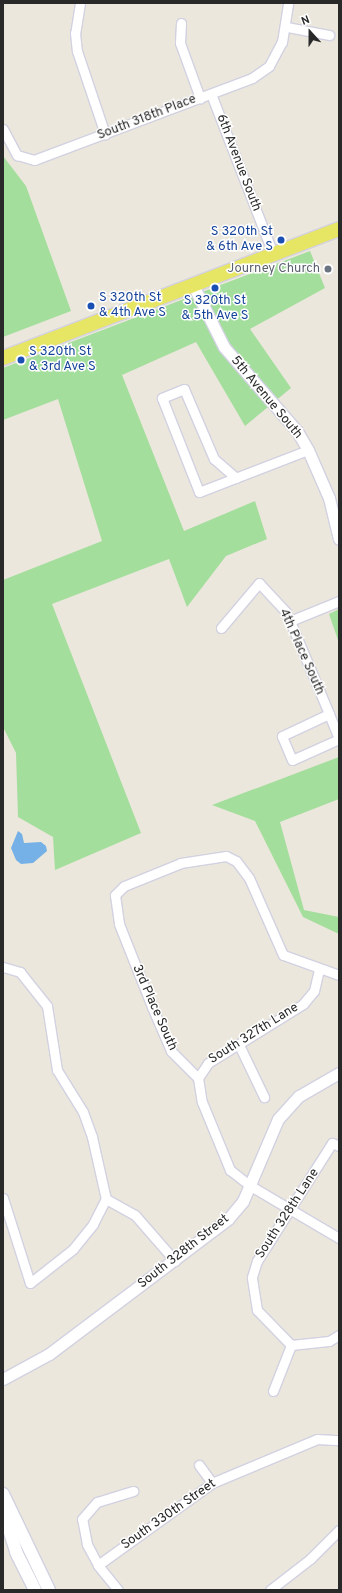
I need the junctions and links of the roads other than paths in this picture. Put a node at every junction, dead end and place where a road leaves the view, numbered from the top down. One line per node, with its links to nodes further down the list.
1 (80, 3): 9 (street)
2 (288, 3): 4 (street)
3 (181, 23): 7 (street)
4 (287, 27): 5 (street); 6 (street, South 318th Place)
5 (329, 35)
6 (211, 94): 7 (street, South 318th Place); 11 (street, 6th Avenue South)
7 (200, 98): 9 (street, South 318th Place)
8 (3, 129): 9 (street, South 318th Place)
9 (105, 134)
10 (339, 229): 11 (main road)
11 (273, 254): 12 (main road)
12 (193, 285): 13 (main road); 14 (street, 5th Avenue South)
13 (3, 358)
14 (308, 450): 15 (street); 16 (street, 5th Avenue South)
15 (236, 478): 15 (street)
16 (339, 538)
17 (339, 601): 18 (street)
18 (290, 621): 19 (street, 4th Place South); 20 (street, 4th Place South)
19 (221, 628)
20 (328, 714): 20 (street, 4th Place South)
21 (3, 967): 31 (street)
22 (319, 969): 23 (street); 24 (street, South 327th Lane); 26 (street, 3rd Place South)
23 (339, 976)
24 (239, 1045): 26 (street, South 327th Lane); 27 (street)
25 (339, 1073): 29 (street, South 328th Street)
26 (198, 1078): 29 (street)
27 (264, 1097)
28 (336, 1145): 32 (street, South 328th Lane)
29 (249, 1185): 32 (street); 34 (street, South 328th Street)
30 (3, 1198): 31 (street)
31 (106, 1199): 34 (street)
32 (292, 1208): 33 (street); 36 (street, South 328th Lane)
33 (339, 1238)
34 (175, 1261): 37 (street, South 328th Street)
35 (339, 1335): 36 (street)
36 (291, 1345): 38 (street)
37 (3, 1379)
38 (273, 1391)
39 (339, 1440): 41 (street, South 330th Street)
40 (199, 1465): 41 (street)
41 (212, 1483): 46 (street, South 330th Street)
42 (133, 1491): 46 (street)
43 (3, 1494): 44 (main road)
44 (7, 1507): 47 (main road); 48 (main road)
45 (339, 1530): 50 (street)
46 (98, 1565): 49 (street)
47 (34, 1590)
48 (49, 1590)
49 (118, 1590)
50 (270, 1590)

